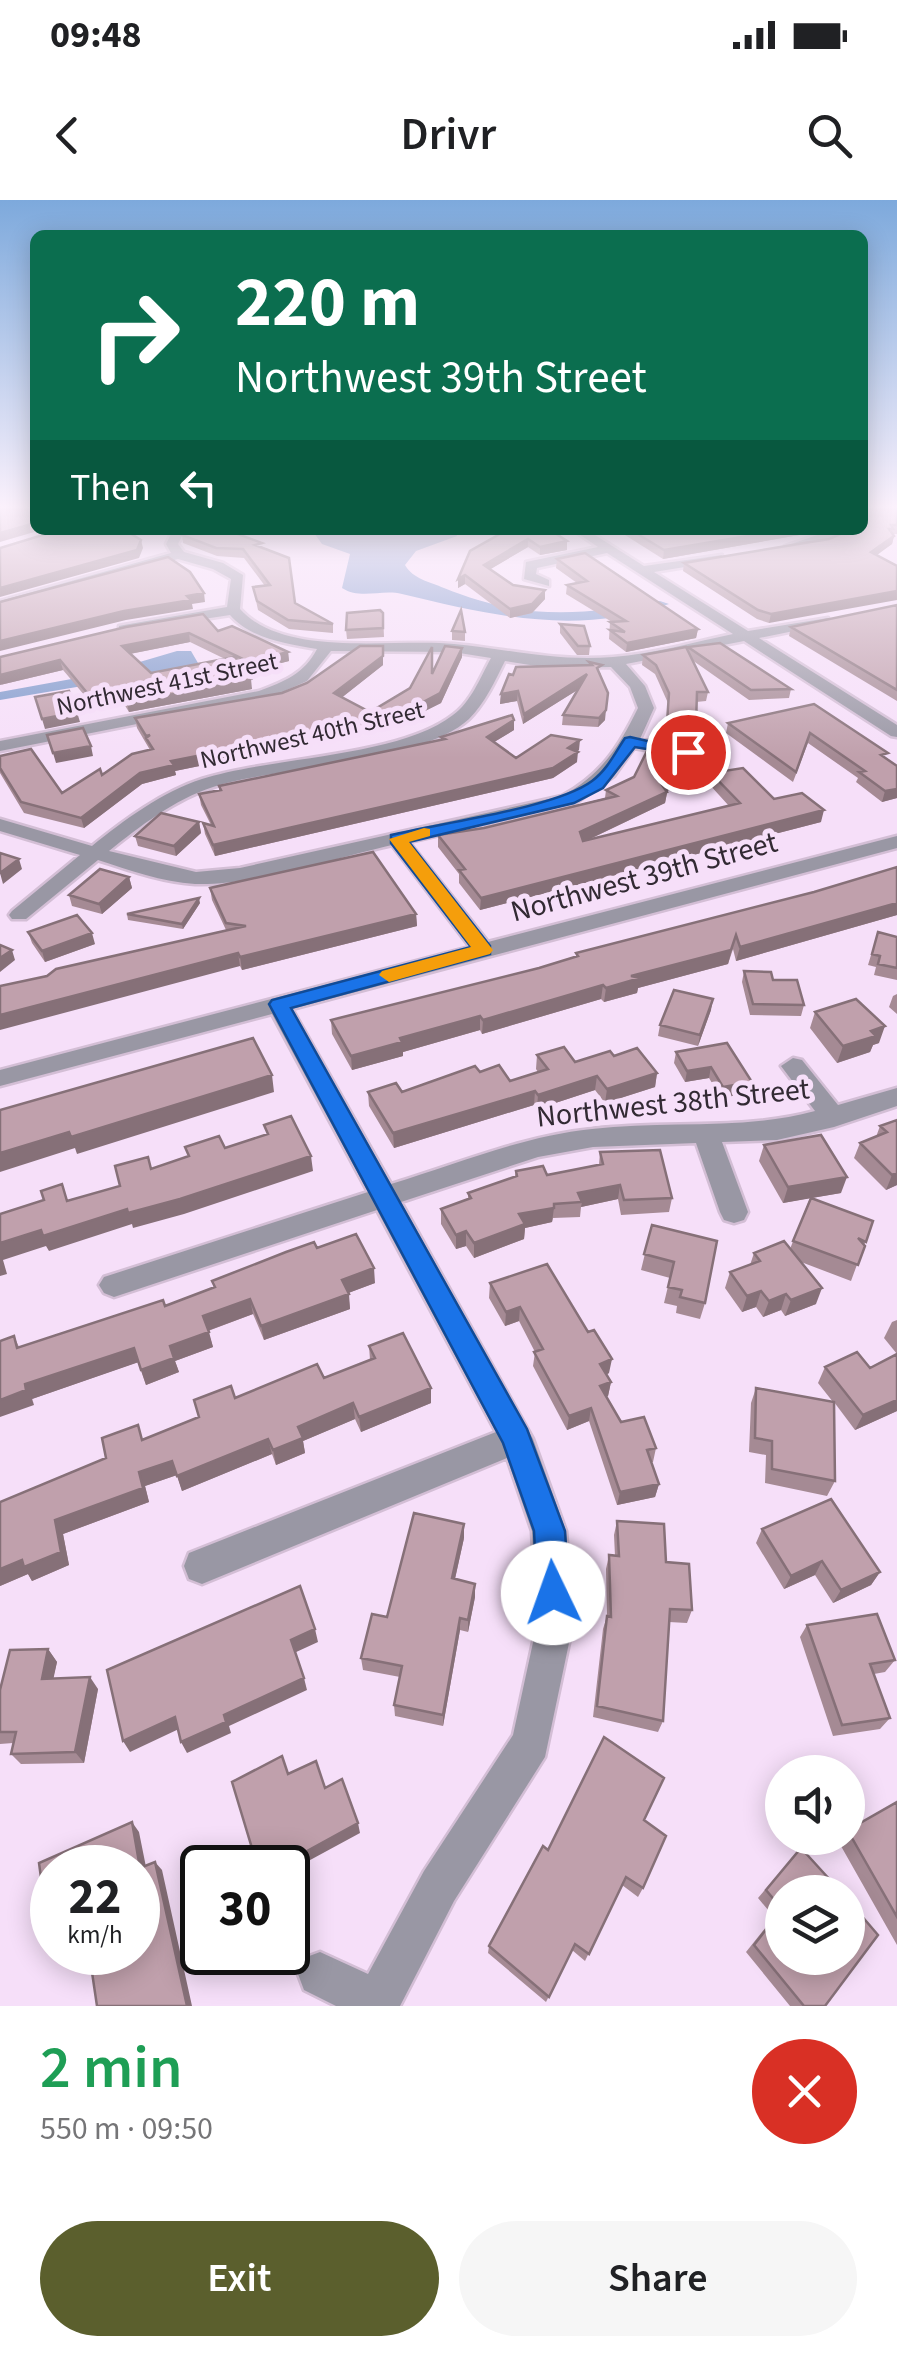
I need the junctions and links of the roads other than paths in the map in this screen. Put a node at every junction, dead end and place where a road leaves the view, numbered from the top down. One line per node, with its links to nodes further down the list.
1 (53, 589): 4 (street)
2 (236, 589): 5 (street)
3 (673, 589): 8 (street)
4 (0, 604)
5 (232, 610): 7 (street); 9 (street)
6 (845, 616): 8 (street)
7 (110, 633)
8 (744, 635): 11 (street); 12 (street)
9 (326, 646): 10 (street); 14 (street, Northwest 41st Street)
10 (499, 657): 11 (street); 19 (street, Northwest 40th Street)
11 (614, 662): 13 (street)
12 (897, 732)
13 (630, 742): 15 (street); 17 (street)
14 (0, 746)
15 (717, 757)
16 (0, 825): 19 (street)
17 (398, 839): 19 (street); 21 (street)
18 (897, 842): 21 (street, Northwest 39th Street)
19 (95, 855): 20 (street, Northwest 40th Street)
20 (20, 916)
21 (483, 950): 22 (street, Northwest 39th Street)
22 (279, 1004): 24 (street, Northwest 39th Street); 28 (street)
23 (793, 1066): 26 (street)
24 (0, 1078)
25 (897, 1096): 26 (street, Northwest 38th Street)
26 (834, 1118): 27 (street, Northwest 38th Street)
27 (707, 1136): 28 (street, Northwest 38th Street); 29 (street)
28 (386, 1199): 30 (street, Northwest 38th Street); 31 (street)
29 (734, 1212)
30 (114, 1285)
31 (516, 1439): 32 (street); 34 (street)
32 (202, 1566)
33 (320, 1974): 34 (street)
34 (376, 2004)

